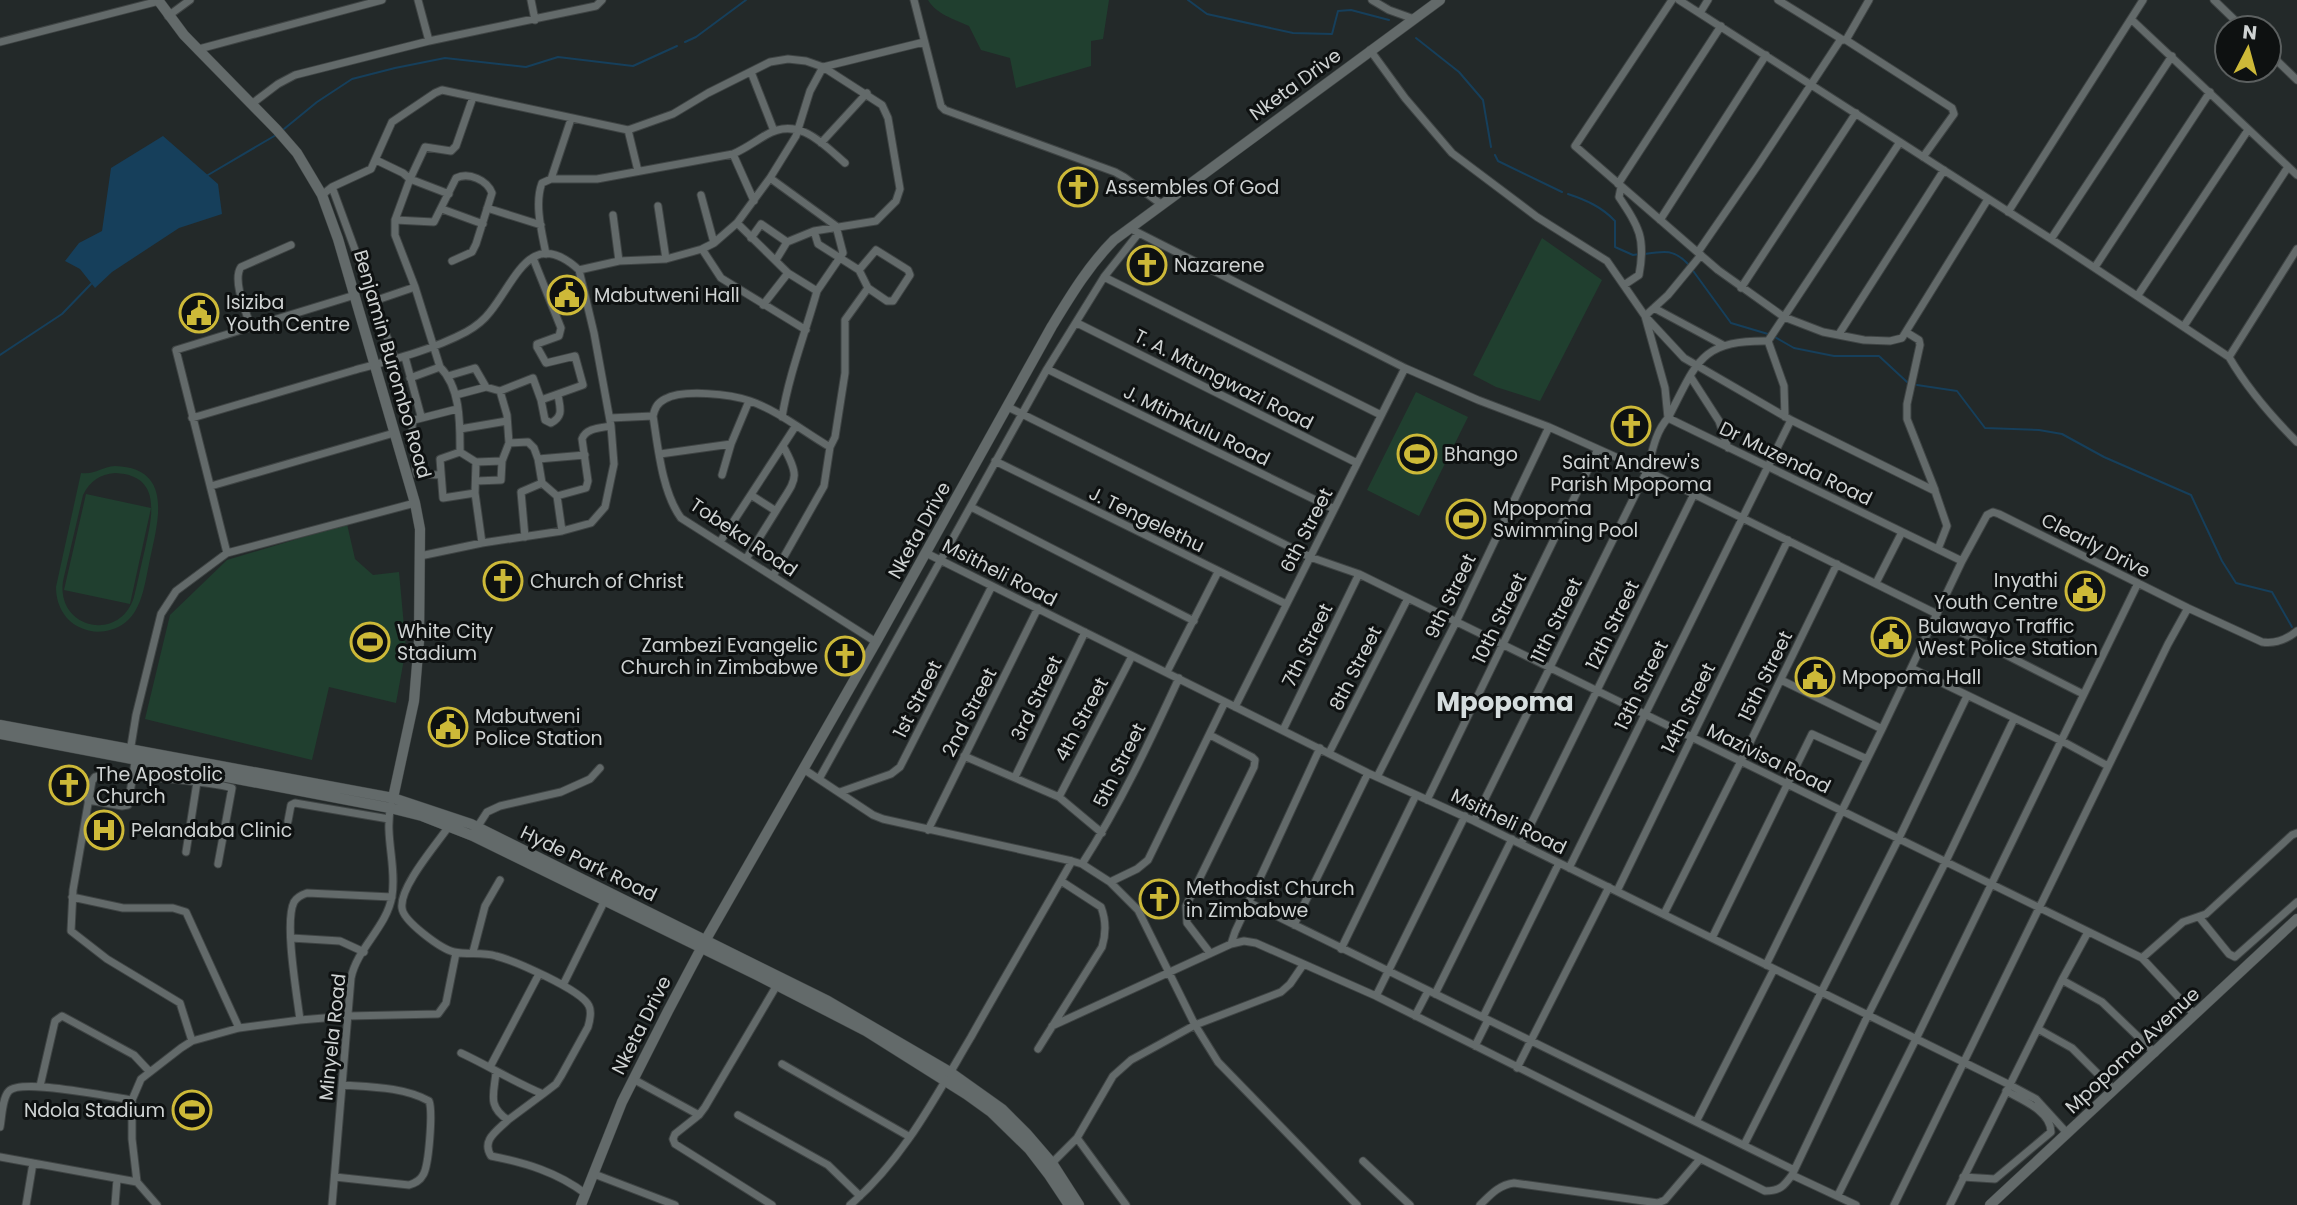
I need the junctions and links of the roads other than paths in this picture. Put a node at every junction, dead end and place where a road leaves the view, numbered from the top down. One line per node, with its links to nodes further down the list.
1 (171, 0): 19 (street)
2 (190, 0): 19 (street)
3 (382, 0): 30 (street)
4 (418, 0): 27 (street)
5 (531, 0): 23 (street)
6 (602, 0): 23 (street)
7 (914, 0): 29 (street)
8 (1372, 0): 22 (street)
9 (1440, 0): 22 (street, Nketa Drive)
10 (1672, 0): 62 (street)
11 (1679, 0): 20 (street)
12 (1708, 0): 20 (street)
13 (1778, 0): 26 (street)
14 (1869, 0): 26 (street)
15 (2143, 0): 24 (street)
16 (2214, 0): 21 (street)
17 (158, 1): 18 (street); 19 (street, Benjamin Burombo Road)
18 (144, 2): 28 (street)
19 (172, 13): 30 (street, Benjamin Burombo Road)
20 (1700, 13): 25 (street)
21 (2228, 14)
22 (1414, 19): 31 (street, Nketa Drive)
23 (535, 20): 27 (street)
24 (2132, 20): 33 (street); 73 (street)
25 (1721, 26): 32 (street); 62 (street)
26 (1843, 40): 38 (street); 52 (street)
27 (429, 41): 42 (street)
28 (0, 42)
29 (924, 42): 35 (street); 69 (street)
30 (200, 49): 42 (street, Benjamin Burombo Road)
31 (1370, 50): 69 (street, Nketa Drive); 103 (street)
32 (1766, 55): 38 (street); 75 (street)
33 (2172, 56): 39 (street); 84 (street)
34 (2283, 66): 37 (street)
35 (823, 67): 36 (street); 40 (street); 45 (street)
36 (751, 72): 46 (street); 48 (street)
37 (2297, 80)
38 (1811, 84): 43 (street); 90 (street)
39 (2210, 92): 47 (street); 98 (street)
40 (867, 93): 49 (street); 80 (street)
41 (473, 97): 44 (street); 53 (street); 60 (street)
42 (253, 103): 65 (street, Benjamin Burombo Road)
43 (1856, 113): 50 (street); 106 (street)
44 (571, 119): 46 (street); 61 (street)
45 (799, 129): 48 (street); 49 (street); 59 (street)
46 (628, 130): 57 (street)
47 (2248, 130): 55 (street); 109 (street)
48 (774, 131): 51 (street)
49 (821, 142): 54 (street)
50 (1900, 142): 52 (street); 114 (street)
51 (733, 154): 57 (street); 68 (street)
52 (1923, 157): 56 (street)
53 (376, 160): 60 (street); 63 (street)
54 (845, 163)
55 (2288, 167): 58 (street); 116 (street)
56 (1944, 170): 67 (street); 120 (street)
57 (638, 171): 61 (street)
58 (2297, 175)
59 (770, 178): 68 (street); 80 (street)
60 (410, 179): 64 (street); 76 (street)
61 (551, 179): 79 (street)
62 (1619, 185): 75 (street); 103 (street)
63 (332, 187): 65 (street); 110 (street)
64 (449, 194): 71 (street); 72 (street)
65 (322, 195): 108 (street, Benjamin Burombo Road)
66 (701, 195): 86 (street)
67 (1988, 199): 73 (street); 119 (street)
68 (754, 201): 77 (street)
69 (1161, 204): 82 (street, Nketa Drive)
70 (657, 206): 93 (street)
71 (488, 208): 78 (street); 79 (street)
72 (442, 209): 76 (street); 78 (street)
73 (2008, 212): 84 (street)
74 (612, 215): 97 (street)
75 (1660, 219): 90 (street)
76 (395, 220): 104 (street)
77 (737, 223): 83 (street); 86 (street)
78 (483, 224): 96 (street)
79 (541, 225): 91 (street)
80 (835, 226): 81 (street); 95 (street)
81 (814, 231): 85 (street); 95 (street)
82 (1134, 231): 102 (street); 130 (street); 141 (street, Nketa Drive)
83 (751, 238): 85 (street); 94 (street)
84 (2051, 239): 98 (street)
85 (788, 242): 94 (street)
86 (714, 243): 88 (street)
87 (291, 245): 117 (street)
88 (702, 249): 93 (street); 111 (street)
89 (2297, 249): 125 (street)
90 (1700, 253): 106 (street); 112 (street)
91 (546, 254): 92 (street); 99 (street)
92 (533, 258): 122 (street); 138 (street)
93 (666, 259): 97 (street)
94 (776, 260): 101 (street)
95 (841, 260): 100 (street); 107 (street)
96 (452, 261)
97 (618, 261): 99 (street)
98 (2095, 267): 109 (street)
99 (579, 270): 152 (street)
100 (859, 270): 105 (street); 105 (street)
101 (788, 273): 107 (street); 111 (street)
102 (1104, 277): 115 (street); 144 (street)
103 (1624, 285): 113 (street)
104 (415, 287): 110 (street); 122 (street)
105 (868, 288): 161 (street)
106 (1741, 288): 114 (street)
107 (817, 292): 118 (street)
108 (355, 295): 117 (street); 127 (street, Benjamin Burombo Road)
109 (2138, 295): 116 (street)
110 (374, 301): 126 (street)
111 (763, 305): 118 (street)
112 (1654, 308): 113 (street); 123 (street)
113 (1645, 316): 128 (street); 149 (street)
114 (1784, 317): 120 (street); 121 (street)
115 (1077, 323): 131 (street); 171 (street, T. A. Mtungwazi Road)
116 (2184, 326): 125 (street)
117 (251, 327): 148 (street)
118 (806, 330): 147 (street)
119 (1906, 332): 120 (street); 179 (street)
120 (1839, 334)
121 (1768, 341): 123 (street); 150 (street)
122 (433, 345): 124 (street); 129 (street)
123 (1723, 345): 128 (street)
124 (405, 357): 126 (street); 134 (street)
125 (2229, 357): 157 (street)
126 (395, 359): 127 (street)
127 (374, 365): 148 (street); 156 (street, Benjamin Burombo Road)
128 (1696, 365): 133 (street); 150 (street)
129 (440, 367): 132 (street); 134 (street)
130 (1405, 368): 144 (street, 6th Street); 154 (street)
131 (1047, 369): 143 (street); 186 (street, J. Mtimkulu Road)
132 (448, 376): 135 (street); 137 (street)
133 (1690, 376): 149 (street); 162 (street)
134 (410, 378): 145 (street)
135 (486, 387): 136 (street); 137 (street)
136 (500, 391): 139 (street); 151 (street)
137 (456, 395): 142 (street)
138 (558, 395): 139 (street); 139 (street)
139 (541, 400)
140 (749, 401): 146 (street); 147 (street); 159 (street)
141 (1008, 407): 143 (street, Mazivisa Road); 197 (street, Nketa Drive)
142 (457, 409): 145 (street); 155 (street)
143 (1021, 414): 169 (street); 199 (street, Mazivisa Road)
144 (1381, 415): 171 (street, 6th Street)
145 (421, 416): 174 (street)
146 (653, 416): 152 (street); 165 (street, Tobeka Road)
147 (782, 417): 153 (street)
148 (192, 418): 178 (street)
149 (1668, 418): 162 (street, Dr Muzenda Road); 173 (street)
150 (1788, 419): 172 (street, 13th Street); 179 (street)
151 (507, 421): 155 (street); 158 (street)
152 (610, 422): 166 (street); 189 (street)
153 (795, 427): 160 (street); 161 (street)
154 (1549, 427): 163 (street); 216 (street, 9th Street)
155 (460, 429): 164 (street)
156 (394, 433): 178 (street); 184 (street, Benjamin Burombo Road)
157 (2297, 442)
158 (509, 443): 167 (street); 168 (street)
159 (731, 444): 165 (street); 175 (street)
160 (783, 446): 182 (street); 187 (street)
161 (830, 447): 206 (street)
162 (1728, 448): 172 (street, Dr Muzenda Road)
163 (1598, 449): 173 (street); 220 (street, 10th Street)
164 (460, 452): 170 (street); 174 (street)
165 (660, 454): 193 (street, Tobeka Road)
166 (585, 455): 167 (street); 183 (street)
167 (538, 459): 177 (street)
168 (502, 461): 170 (street); 176 (street)
169 (995, 461): 185 (street); 204 (street, J. Tengelethu)
170 (476, 462): 176 (street)
171 (1357, 463): 186 (street, 6th Street)
172 (1767, 467): 188 (street, 13th Street); 190 (street, Dr Muzenda Road)
173 (1647, 471): 181 (street); 222 (street, 11th Street)
174 (440, 475): 180 (street)
175 (722, 475)
176 (476, 481): 180 (street)
177 (542, 483): 183 (street); 191 (street)
178 (211, 486): 196 (street)
179 (1936, 491): 195 (street)
180 (475, 493): 194 (street)
181 (1694, 494): 188 (street); 227 (street, 12th Street)
182 (751, 495): 187 (street); 193 (street)
183 (557, 496): 189 (street)
184 (415, 503): 196 (street); 198 (street, Benjamin Burombo Road)
185 (971, 507): 201 (street); 215 (street)
186 (1334, 509): 199 (street, 6th Street)
187 (776, 511): 200 (street)
188 (1742, 517): 192 (street); 232 (street, 13th Street)
189 (562, 531): 191 (street)
190 (1902, 531): 195 (street, Dr Muzenda Road); 207 (street)
191 (525, 537): 194 (street)
192 (1788, 540): 203 (street); 239 (street, 14th Street)
193 (720, 542): 200 (street, Tobeka Road)
194 (482, 543): 198 (street)
195 (1938, 549): 202 (street, Dr Muzenda Road)
196 (228, 553): 243 (street)
197 (926, 553): 201 (street, Msitheli Road); 219 (street, Nketa Drive)
198 (420, 556): 262 (street, Benjamin Burombo Road)
199 (1310, 557): 205 (street, Mazivisa Road); 211 (street, 6th Street)
200 (746, 559): 206 (street, Tobeka Road)
201 (942, 561): 209 (street, Msitheli Road); 254 (street)
202 (1962, 561): 208 (street, Clearly Drive); 214 (street, Clearly Drive)
203 (1837, 564): 207 (street); 226 (street, 15th Street)
204 (1218, 572): 211 (street, J. Tengelethu); 215 (street)
205 (1359, 574): 210 (street, Mazivisa Road); 236 (street, 7th Street)
206 (773, 576): 219 (street, Tobeka Road)
207 (1876, 583): 214 (street)
208 (2138, 583): 213 (street, Clearly Drive); 228 (street)
209 (992, 586): 212 (street, Msitheli Road); 257 (street, 1st Street)
210 (1408, 598): 216 (street, Mazivisa Road); 242 (street, 8th Street)
211 (1286, 604): 231 (street, 6th Street)
212 (1038, 608): 218 (street, Msitheli Road); 244 (street, 2nd Street)
213 (2188, 608): 217 (street, Clearly Drive); 247 (street)
214 (1936, 616): 223 (street, Clearly Drive); 228 (street)
215 (1194, 621): 224 (street)
216 (1456, 622): 220 (street, Mazivisa Road); 253 (street, 9th Street)
217 (2297, 631)
218 (1084, 632): 221 (street, Msitheli Road); 252 (street, 3rd Street)
219 (876, 642): 249 (street, Nketa Drive)
220 (1504, 646): 222 (street, Mazivisa Road); 261 (street, 10th Street)
221 (1132, 656): 224 (street, Msitheli Road); 259 (street, 4th Street)
222 (1550, 667): 227 (street, Mazivisa Road); 266 (street, 11th Street)
223 (1911, 668): 229 (street); 235 (street, Clearly Drive)
224 (1167, 672): 225 (street, Msitheli Road)
225 (1179, 678): 230 (street, Msitheli Road); 270 (street, 5th Street)
226 (1781, 680): 235 (street); 246 (street, 15th Street)
227 (1597, 691): 232 (street, Mazivisa Road); 274 (street, 12th Street)
228 (2083, 694): 240 (street)
229 (1967, 695): 233 (street); 272 (street)
230 (1225, 702): 231 (street, Msitheli Road); 238 (street)
231 (1235, 707): 236 (street, Msitheli Road)
232 (1645, 714): 239 (street, Mazivisa Road); 281 (street, 13th Street)
233 (2014, 719): 240 (street); 277 (street)
234 (0, 725): 243 (street, Hyde Park Road)
235 (1882, 729): 245 (street, Clearly Drive)
236 (1283, 730): 241 (street, Msitheli Road)
237 (0, 734): 243 (street, Hyde Park Road)
238 (1210, 735): 284 (street); 306 (street)
239 (1691, 737): 246 (street, Mazivisa Road); 286 (street, 14th Street)
240 (2062, 741): 247 (street); 285 (street)
241 (1320, 748): 242 (street, Msitheli Road); 290 (street)
242 (1329, 753): 250 (street, Msitheli Road)
243 (133, 755): 251 (street); 262 (street, Hyde Park Road)
244 (964, 756): 252 (street); 268 (street, 2nd Street)
245 (1867, 759): 256 (street); 263 (street, Clearly Drive)
246 (1741, 761): 256 (street, Mazivisa Road); 293 (street, 15th Street)
247 (2108, 766): 292 (street)
248 (600, 768): 269 (street)
249 (805, 770): 254 (street); 301 (street, Nketa Drive)
250 (1367, 773): 253 (street, Msitheli Road); 296 (street)
251 (134, 776): 255 (street); 260 (street); 260 (street)
252 (1015, 777): 259 (street)
253 (1377, 777): 258 (street, Msitheli Road)
254 (819, 779): 257 (street)
255 (197, 782): 275 (street); 279 (street)
256 (1787, 784): 263 (street, Mazivisa Road); 299 (street)
257 (839, 792): 268 (street)
258 (1416, 795): 261 (street, Msitheli Road); 302 (street)
259 (1059, 797): 270 (street)
260 (88, 800): 288 (street)
261 (1427, 800): 264 (street, Msitheli Road)
262 (391, 808): 265 (street); 267 (street, Hyde Park Road); 269 (street, Hyde Park Road); 289 (street, Minyela Road)
263 (1842, 811): 272 (street, Mazivisa Road); 309 (street, Clearly Drive)
264 (1465, 816): 266 (street, Msitheli Road); 311 (street)
265 (288, 821)
266 (1474, 821): 273 (street, Msitheli Road)
267 (449, 826): 269 (street, Hyde Park Road); 305 (street)
268 (928, 830): 276 (street)
269 (475, 832): 287 (street, Hyde Park Road)
270 (1102, 833): 280 (street, 5th Street)
271 (2297, 833): 294 (street)
272 (1899, 838): 277 (street, Mazivisa Road); 318 (street)
273 (1512, 839): 274 (street, Msitheli Road); 317 (street)
274 (1521, 844): 278 (street, Msitheli Road)
275 (186, 852)
276 (1072, 861): 280 (street); 283 (street)
277 (1947, 861): 285 (street, Mazivisa Road); 323 (street)
278 (1559, 863): 281 (street, Msitheli Road); 324 (street)
279 (218, 864)
280 (1082, 864): 284 (street)
281 (1569, 867): 286 (street, Msitheli Road)
282 (500, 880): 304 (street)
283 (1061, 881): 327 (street); 342 (street)
284 (1110, 882): 312 (street)
285 (1992, 884): 292 (street, Mazivisa Road); 330 (street)
286 (1613, 889): 293 (street, Msitheli Road); 332 (street, 14th Street)
287 (607, 896): 301 (street, Hyde Park Road); 315 (street)
288 (72, 897): 328 (street); 331 (street)
289 (392, 897): 298 (street); 303 (street, Minyela Road)
290 (1248, 902): 296 (street); 300 (street)
291 (2297, 902): 294 (street)
292 (2039, 907): 297 (street, Mazivisa Road); 338 (street)
293 (1664, 914): 299 (street, Msitheli Road)
294 (2199, 917): 307 (street)
295 (2297, 919): 320 (street, Mpopoma Avenue)
296 (1294, 925): 302 (street)
297 (2088, 932): 307 (street, Mazivisa Road); 314 (street)
298 (291, 938): 303 (street); 325 (street)
299 (1712, 938): 309 (street, Msitheli Road)
300 (1231, 944): 306 (street); 308 (street)
301 (703, 945): 316 (street, Hyde Park Road); 342 (street, Hyde Park Road); 343 (street, Nketa Drive)
302 (1341, 949): 311 (street)
303 (363, 952): 321 (street, Minyela Road)
304 (473, 952): 305 (street); 313 (street)
305 (456, 953): 321 (street)
306 (1210, 953): 312 (street)
307 (2142, 958): 320 (street, Mazivisa Road)
308 (1303, 965): 319 (street); 326 (street)
309 (1766, 965): 310 (street, Msitheli Road)
310 (1774, 969): 318 (street, Msitheli Road); 353 (street)
311 (1388, 971): 317 (street); 319 (street)
312 (1170, 973): 326 (street); 327 (street)
313 (539, 974): 315 (street); 340 (street)
314 (2062, 980): 329 (street); 336 (street)
315 (563, 985): 348 (street)
316 (776, 985): 342 (street, Hyde Park Road); 350 (street)
317 (1431, 992): 322 (street); 324 (street)
318 (1822, 993): 323 (street, Msitheli Road); 358 (street)
319 (1377, 996): 322 (street)
320 (2194, 1015): 336 (street, Mpopoma Avenue)
321 (348, 1016): 325 (street); 344 (street, Minyela Road)
322 (1415, 1016): 333 (street)
323 (1868, 1016): 330 (street, Msitheli Road); 364 (street)
324 (1485, 1019): 332 (street); 333 (street)
325 (300, 1020): 328 (street)
326 (1195, 1025): 357 (street); 385 (street)
327 (1052, 1026): 334 (street)
328 (239, 1028): 331 (street)
329 (2038, 1029): 346 (street); 347 (street)
330 (1916, 1039): 338 (street, Msitheli Road); 371 (street)
331 (192, 1041): 341 (street)
332 (1531, 1041): 339 (street, 14th Street); 353 (street)
333 (1475, 1046): 339 (street)
334 (1038, 1049)
335 (461, 1053): 340 (street)
336 (2155, 1053): 347 (street, Mpopoma Avenue)
337 (782, 1063): 356 (street)
338 (1963, 1063): 346 (street, Msitheli Road); 389 (street)
339 (1517, 1068): 360 (street)
340 (493, 1069): 348 (street); 352 (street)
341 (149, 1071): 345 (street); 349 (street)
342 (947, 1076): 356 (street); 363 (street, Hyde Park Road); 382 (street, Hyde Park Road)
343 (633, 1079): 350 (street); 365 (street, Nketa Drive)
344 (342, 1084): 366 (street, Minyela Road); 366 (street)
345 (40, 1086): 349 (street); 354 (street)
346 (2008, 1088): 355 (street, Msitheli Road); 367 (street); 367 (street)
347 (2114, 1090): 355 (street, Mpopoma Avenue)
348 (543, 1094): 352 (street)
349 (132, 1100): 369 (street)
350 (699, 1115): 380 (street)
351 (738, 1115): 372 (street)
352 (508, 1120): 370 (street)
353 (1696, 1122): 358 (street)
354 (0, 1127)
355 (2067, 1133): 391 (street, Mpopoma Avenue)
356 (910, 1137): 372 (street)
357 (1077, 1138): 363 (street); 384 (street)
358 (1744, 1145): 364 (street)
359 (0, 1157): 362 (street)
360 (1700, 1159): 364 (street); 387 (street)
361 (1363, 1161): 386 (street)
362 (33, 1163): 368 (street); 374 (street)
363 (1052, 1163): 383 (street, Hyde Park Road)
364 (1793, 1172): 371 (street)
365 (594, 1174): 370 (street, Nketa Drive); 373 (street)
366 (335, 1177): 377 (street, Minyela Road)
367 (1963, 1177): 390 (street)
368 (117, 1179): 369 (street); 375 (street)
369 (137, 1182): 376 (street)
370 (586, 1194): 378 (street, Nketa Drive)
371 (1838, 1195): 388 (street)
372 (860, 1196): 381 (street)
373 (659, 1202): 379 (street)
374 (26, 1205)
375 (115, 1205)
376 (157, 1205)
377 (332, 1205)
378 (581, 1205)
379 (676, 1205)
380 (772, 1205)
381 (850, 1205)
382 (1069, 1205)
383 (1079, 1205)
384 (1126, 1205)
385 (1357, 1205)
386 (1410, 1205)
387 (1480, 1205)
388 (1856, 1205)
389 (1894, 1205)
390 (1950, 1205)
391 (1990, 1205)

